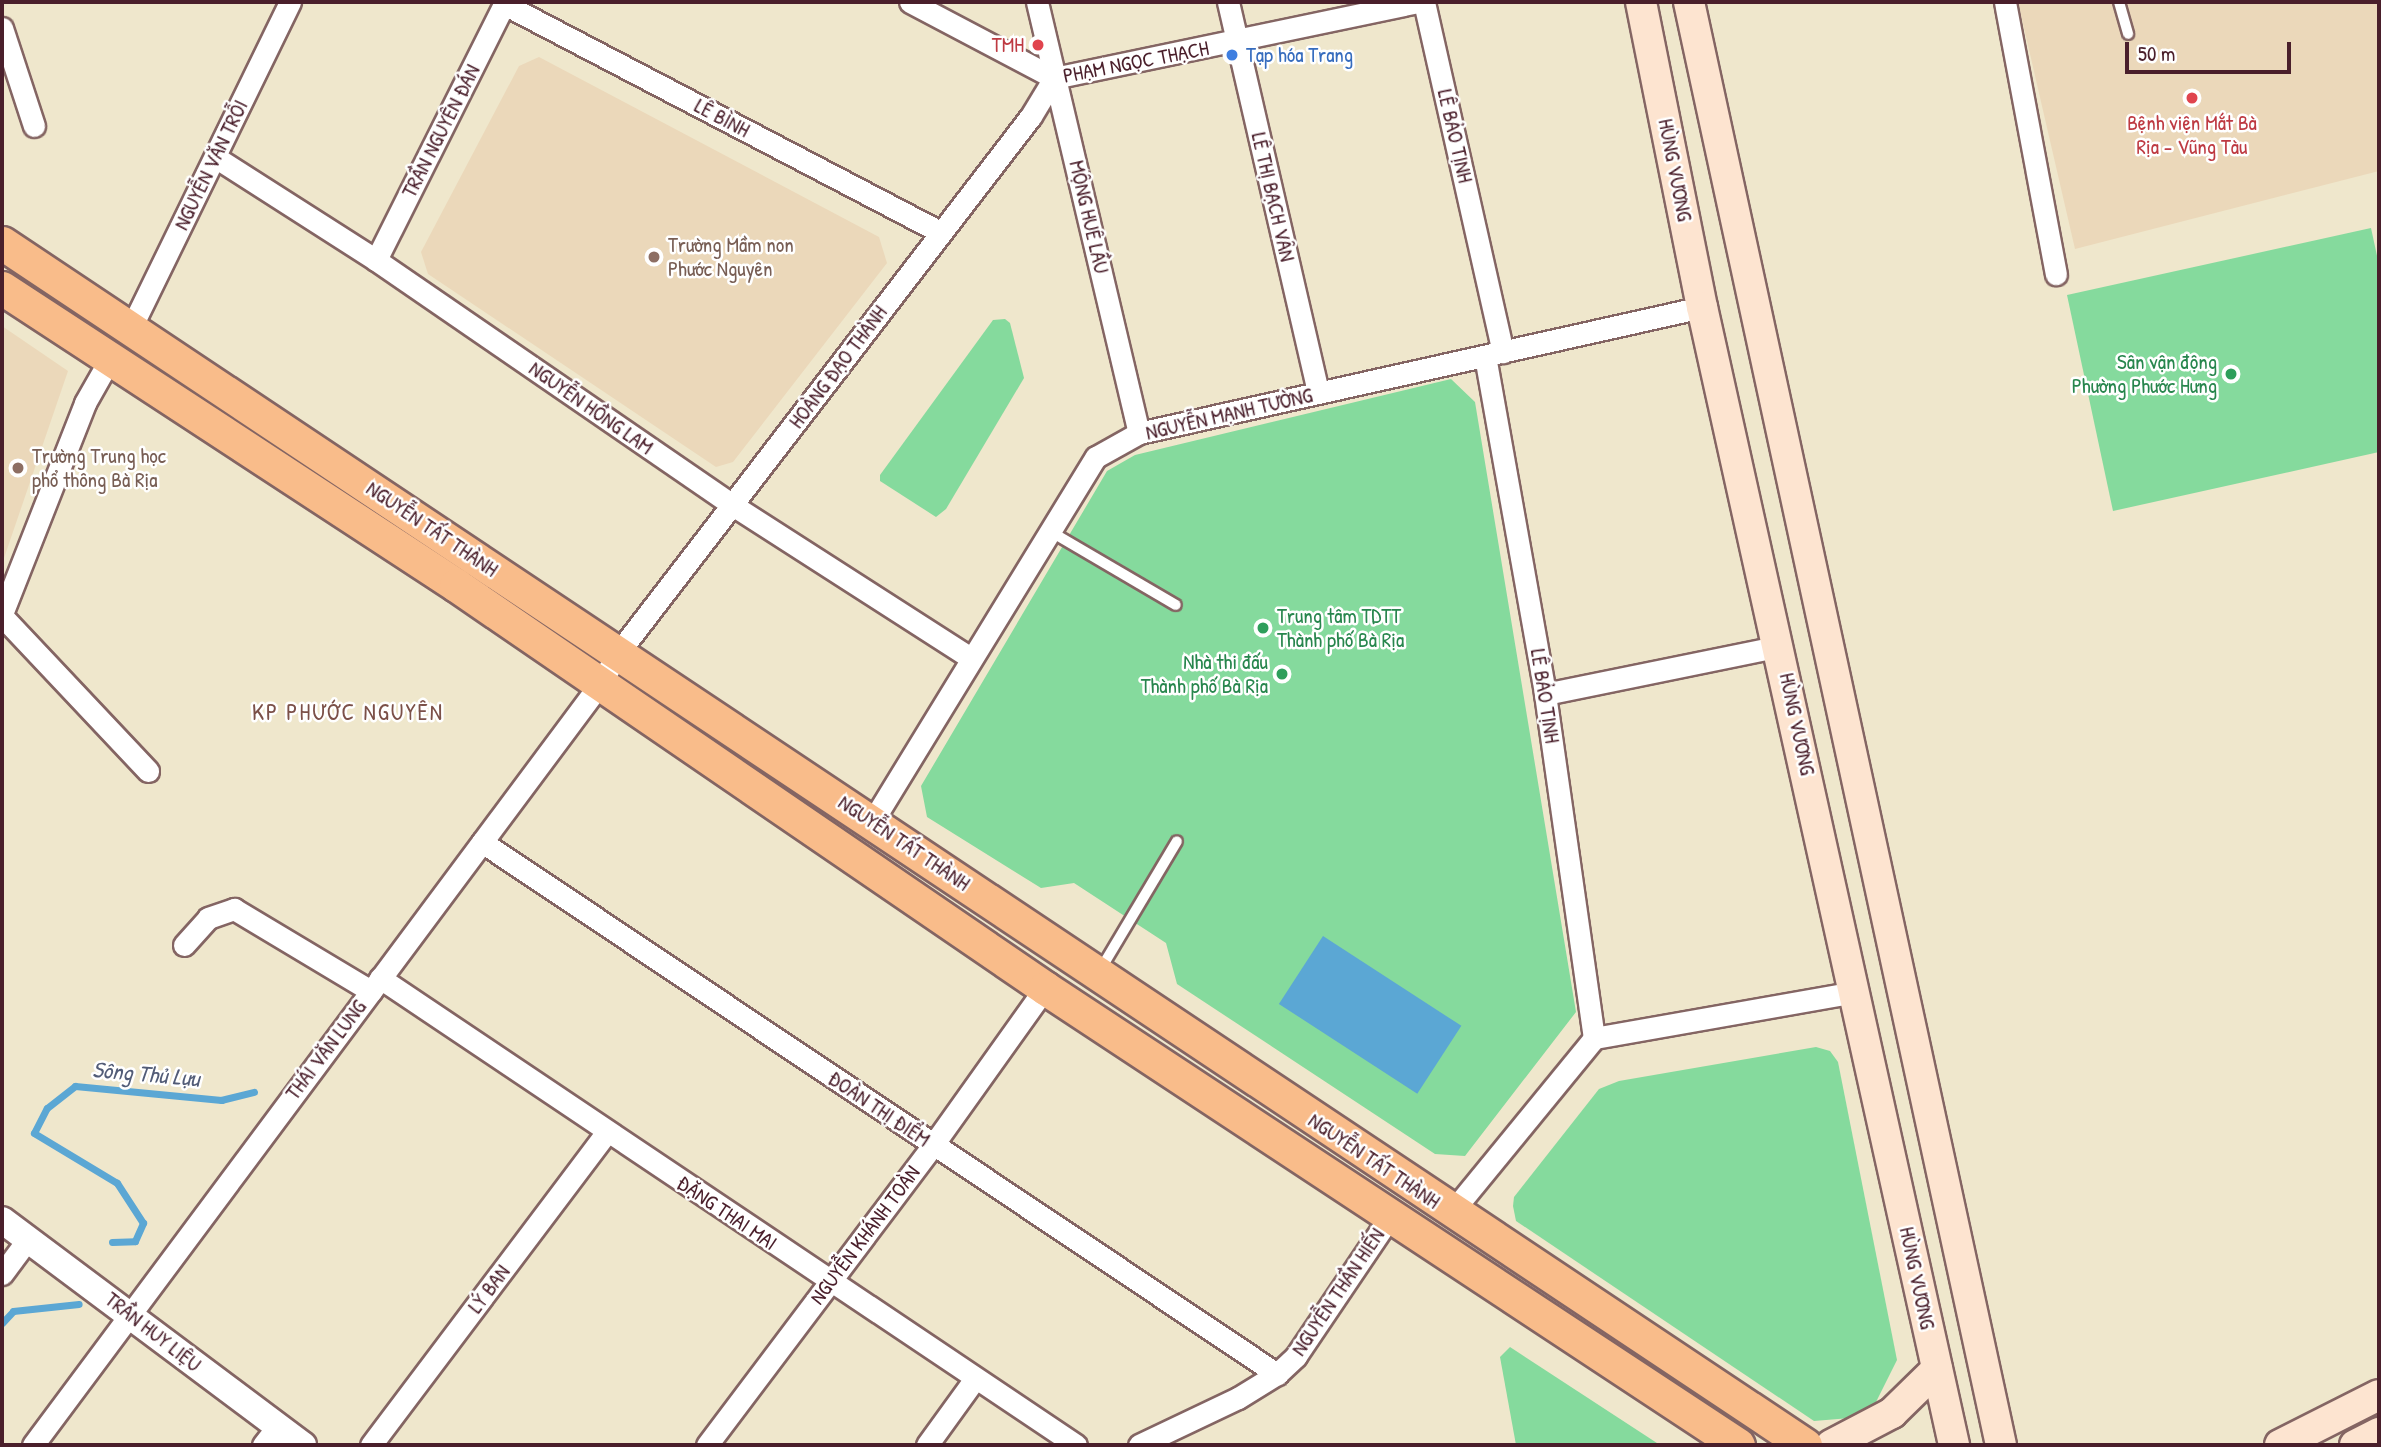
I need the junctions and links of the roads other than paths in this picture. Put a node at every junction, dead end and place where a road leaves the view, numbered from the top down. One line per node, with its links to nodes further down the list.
1 (290, 2): 17 (street, NGUYỄN VĂN TRỖI)
2 (910, 2): 15 (street, PHẠM NGỌC THẠCH)
3 (1037, 2): 15 (street, MỘNG HUÊ LẦU)
4 (1228, 2): 14 (street, LÊ THỊ BẠCH VÂN)
5 (1418, 2): 14 (street, PHẠM NGỌC THẠCH)
6 (1424, 2): 25 (street, LÊ BẢO TỊNH)
7 (1641, 2): 23 (main road, HÙNG VƯƠNG)
8 (1689, 2): 74 (main road)
9 (2005, 2): 21 (street)
10 (2119, 2): 13 (lane)
11 (504, 3): 18 (street, LÊ BÌNH); 20 (street, TRẦN NGUYÊN ĐÁN)
12 (2, 28): 16 (street)
13 (2128, 34)
14 (1238, 42): 15 (street, PHẠM NGỌC THẠCH); 27 (street, LÊ THỊ BẠCH VÂN)
15 (1054, 78): 18 (street, HOÀNG ĐẠO THÀNH); 28 (street, MỘNG HUÊ LẦU)
16 (34, 126)
17 (215, 157): 20 (street, NGUYỄN HỒNG LAM); 24 (street, NGUYỄN VĂN TRỖI)
18 (940, 232): 29 (street, HOÀNG ĐẠO THÀNH)
19 (2, 243): 24 (main road, NGUYỄN TẤT THÀNH)
20 (376, 260): 29 (street, NGUYỄN HỒNG LAM)
21 (2056, 274)
22 (2, 288): 26 (main road, NGUYỄN TẤT THÀNH)
23 (1702, 307): 25 (street, NGUYỄN MẠNH TƯỜNG); 33 (main road, HÙNG VƯƠNG)
24 (131, 328): 34 (main road, NGUYỄN TẤT THÀNH)
25 (1494, 354): 27 (street, NGUYỄN MẠNH TƯỜNG); 37 (street, LÊ BẢO TỊNH)
26 (110, 359): 32 (street); 36 (main road, NGUYỄN TẤT THÀNH)
27 (1318, 393): 28 (street, NGUYỄN MẠNH TƯỜNG)
28 (1139, 433): 30 (street, NGUYỄN MẠNH TƯỜNG)
29 (734, 506): 34 (street, HOÀNG ĐẠO THÀNH); 35 (street, NGUYỄN HỒNG LAM)
30 (1048, 530): 31 (lane); 35 (street, NGUYỄN MẠNH TƯỜNG)
31 (1176, 605)
32 (2, 615): 38 (street)
33 (1780, 646): 37 (street); 46 (main road, HÙNG VƯƠNG)
34 (618, 653): 36 (street, THÁI VĂN LUNG); 39 (main road, NGUYỄN TẤT THÀNH)
35 (969, 657): 39 (street, NGUYỄN MẠNH TƯỜNG)
36 (599, 685): 41 (street, THÁI VĂN LUNG); 45 (main road, NGUYỄN TẤT THÀNH)
37 (1545, 694): 47 (street, LÊ BẢO TỊNH)
38 (148, 771)
39 (872, 822): 43 (main road, NGUYỄN TẤT THÀNH)
40 (1177, 841): 43 (lane)
41 (482, 842): 44 (street, THÁI VĂN LUNG); 49 (street, ĐOÀN THỊ ĐIỂM)
42 (184, 945): 44 (street, ĐẶNG THAI MAI)
43 (1098, 974): 50 (main road, NGUYỄN TẤT THÀNH)
44 (375, 984): 48 (street, ĐẶNG THAI MAI); 56 (street, THÁI VĂN LUNG)
45 (1045, 988): 49 (street, NGUYỄN KHÁNH TOÀN); 51 (main road, NGUYỄN TẤT THÀNH)
46 (1854, 992): 47 (street); 57 (main road, HÙNG VƯƠNG)
47 (1594, 1038): 50 (street)
48 (607, 1132): 55 (street, ĐẶNG THAI MAI); 65 (street, LÝ BAN)
49 (933, 1145): 55 (street, NGUYỄN KHÁNH TOÀN); 58 (street, ĐOÀN THỊ ĐIỂM)
50 (1451, 1213): 71 (main road, NGUYỄN TẤT THÀNH)
51 (1388, 1218): 58 (street, NGUYỄN THẦN HIẾN); 70 (main road, NGUYỄN TẤT THÀNH)
52 (2, 1220): 53 (street, TRẦN HUY LIỆU)
53 (28, 1239): 54 (street); 56 (street, TRẦN HUY LIỆU)
54 (2, 1274)
55 (830, 1281): 59 (street, ĐẶNG THAI MAI); 66 (street, NGUYỄN KHÁNH TOÀN)
56 (131, 1315): 62 (street, TRẦN HUY LIỆU); 63 (street, THÁI VĂN LUNG)
57 (1937, 1369): 72 (main road); 73 (main road, HÙNG VƯƠNG)
58 (1277, 1374): 69 (street, NGUYỄN THẦN HIẾN)
59 (974, 1380): 67 (street); 68 (street, ĐẶNG THAI MAI)
60 (2379, 1395): 75 (main road)
61 (2379, 1433): 76 (main road)
62 (270, 1436): 64 (street, TRẦN HUY LIỆU)
63 (33, 1445)
64 (303, 1445)
65 (371, 1445)
66 (707, 1445)
67 (927, 1445)
68 (1076, 1445)
69 (1139, 1445)
70 (1738, 1445)
71 (1805, 1445)
72 (1831, 1445)
73 (1954, 1445)
74 (2001, 1445)
75 (2280, 1445)
76 (2355, 1445)

